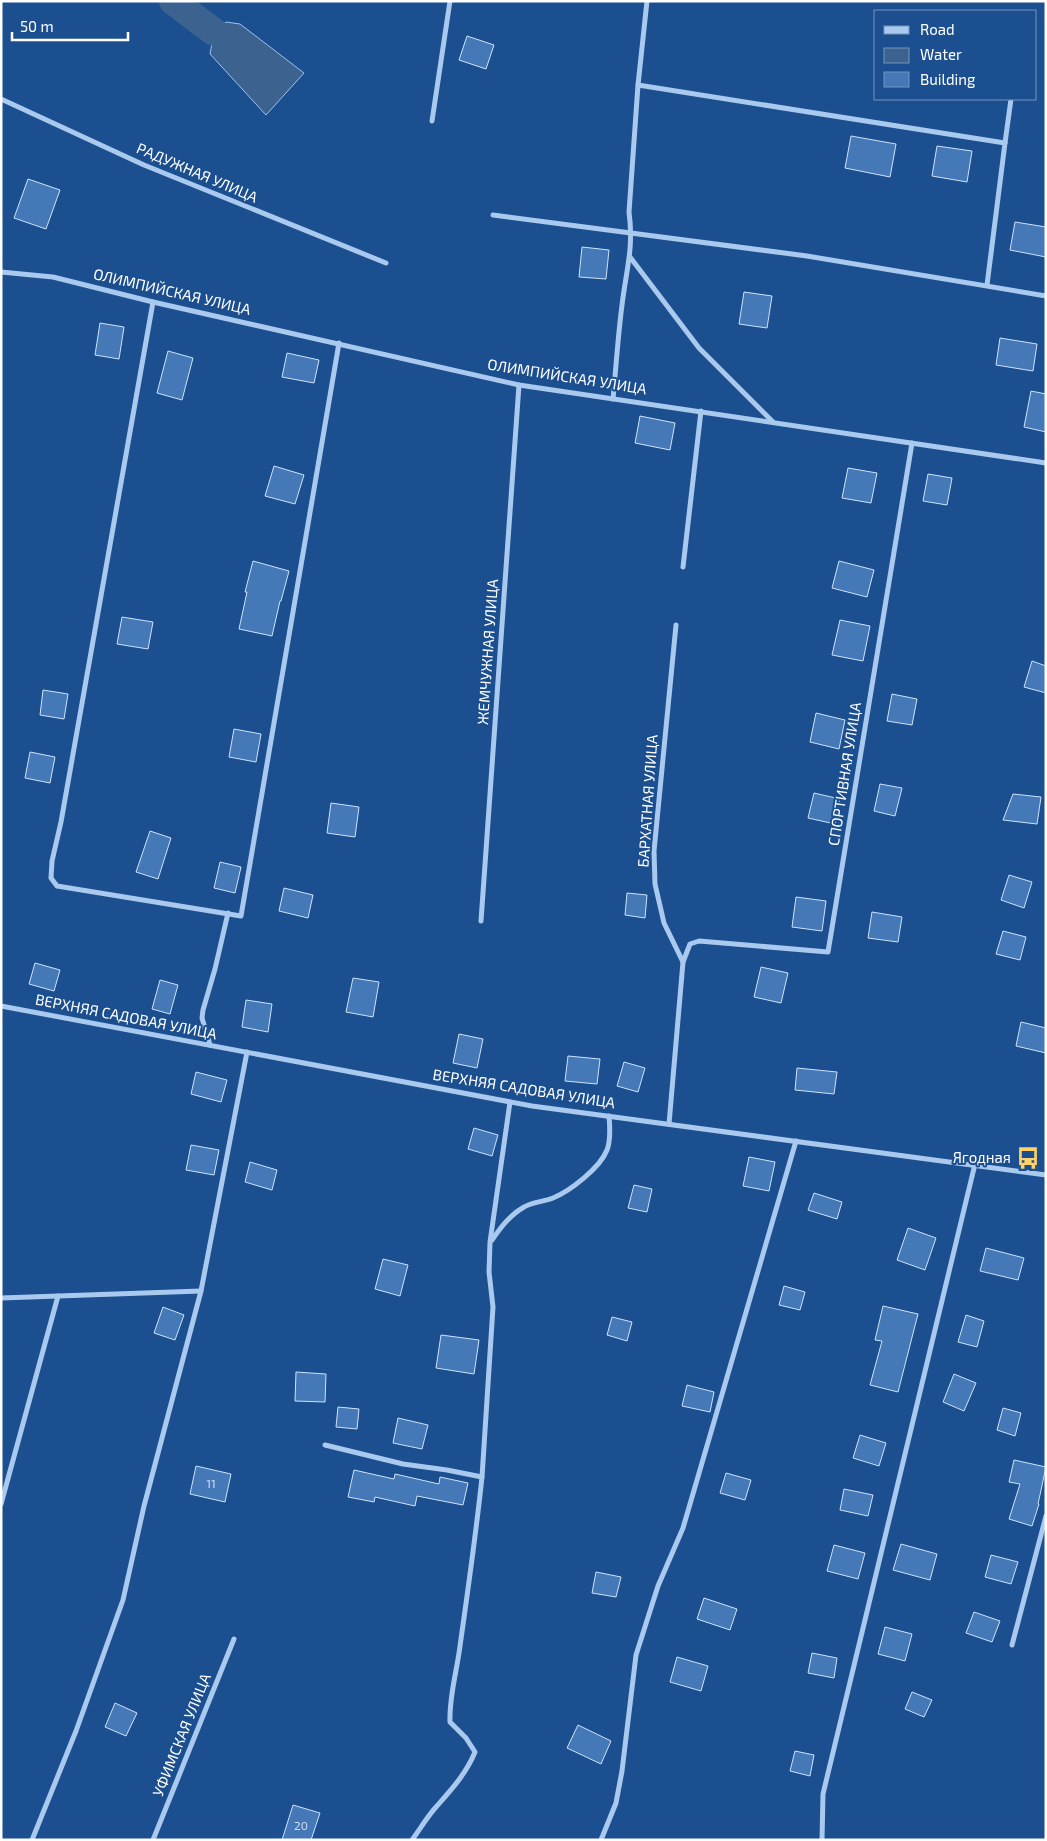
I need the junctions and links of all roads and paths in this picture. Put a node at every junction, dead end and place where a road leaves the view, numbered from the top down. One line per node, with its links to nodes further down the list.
1 (450, 1): 6 (street)
2 (647, 1): 3 (street)
3 (638, 84): 7 (street); 9 (street)
4 (1, 98): 11 (street, РАДУЖНАЯ УЛИЦА)
5 (1011, 100): 7 (street)
6 (432, 121)
7 (1005, 143): 13 (street)
8 (493, 215): 9 (street)
9 (632, 233): 10 (street); 13 (street)
10 (630, 257): 18 (street); 20 (street)
11 (386, 263)
12 (1, 272): 15 (street, ОЛИМПИЙСКАЯ УЛИЦА)
13 (987, 285): 14 (street)
14 (1046, 296)
15 (153, 302): 16 (street, ОЛИМПИЙСКАЯ УЛИЦА); 25 (street)
16 (339, 343): 17 (street, ОЛИМПИЙСКАЯ УЛИЦА); 25 (street)
17 (519, 385): 18 (street, ОЛИМПИЙСКАЯ УЛИЦА); 26 (street, ЖЕМЧУЖНАЯ УЛИЦА)
18 (614, 398): 19 (street, ОЛИМПИЙСКАЯ УЛИЦА)
19 (701, 411): 20 (street, ОЛИМПИЙСКАЯ УЛИЦА); 23 (street)
20 (773, 422): 21 (street, ОЛИМПИЙСКАЯ УЛИЦА)
21 (912, 443): 22 (street, ОЛИМПИЙСКАЯ УЛИЦА); 27 (street, СПОРТИВНАЯ УЛИЦА)
22 (1046, 464)
23 (683, 567)
24 (676, 625): 27 (street, БАРХАТНАЯ УЛИЦА)
25 (228, 913): 29 (street)
26 (481, 921)
27 (683, 962): 33 (street)
28 (1, 1006): 29 (street, ВЕРХНЯЯ САДОВАЯ УЛИЦА)
29 (210, 1045): 30 (street, ВЕРХНЯЯ САДОВАЯ УЛИЦА)
30 (247, 1052): 31 (street, ВЕРХНЯЯ САДОВАЯ УЛИЦА); 38 (street)
31 (510, 1102): 32 (street, ВЕРХНЯЯ САДОВАЯ УЛИЦА); 37 (street)
32 (609, 1116): 33 (street, ВЕРХНЯЯ САДОВАЯ УЛИЦА); 37 (street)
33 (669, 1124): 34 (street, ВЕРХНЯЯ САДОВАЯ УЛИЦА)
34 (796, 1140): 35 (street, ВЕРХНЯЯ САДОВАЯ УЛИЦА); 50 (street)
35 (975, 1164): 36 (street, ВЕРХНЯЯ САДОВАЯ УЛИЦА); 51 (street)
36 (1046, 1174)
37 (490, 1242): 42 (street)
38 (201, 1291): 39 (street); 47 (street)
39 (58, 1296): 40 (street); 43 (street)
40 (1, 1298)
41 (325, 1445): 42 (street)
42 (482, 1477): 49 (street)
43 (1, 1504)
44 (1046, 1516): 46 (street)
45 (234, 1640): 48 (street, УФИМСКАЯ УЛИЦА)
46 (1012, 1645)
47 (32, 1840)
48 (153, 1840)
49 (412, 1840)
50 (601, 1840)
51 (822, 1840)

